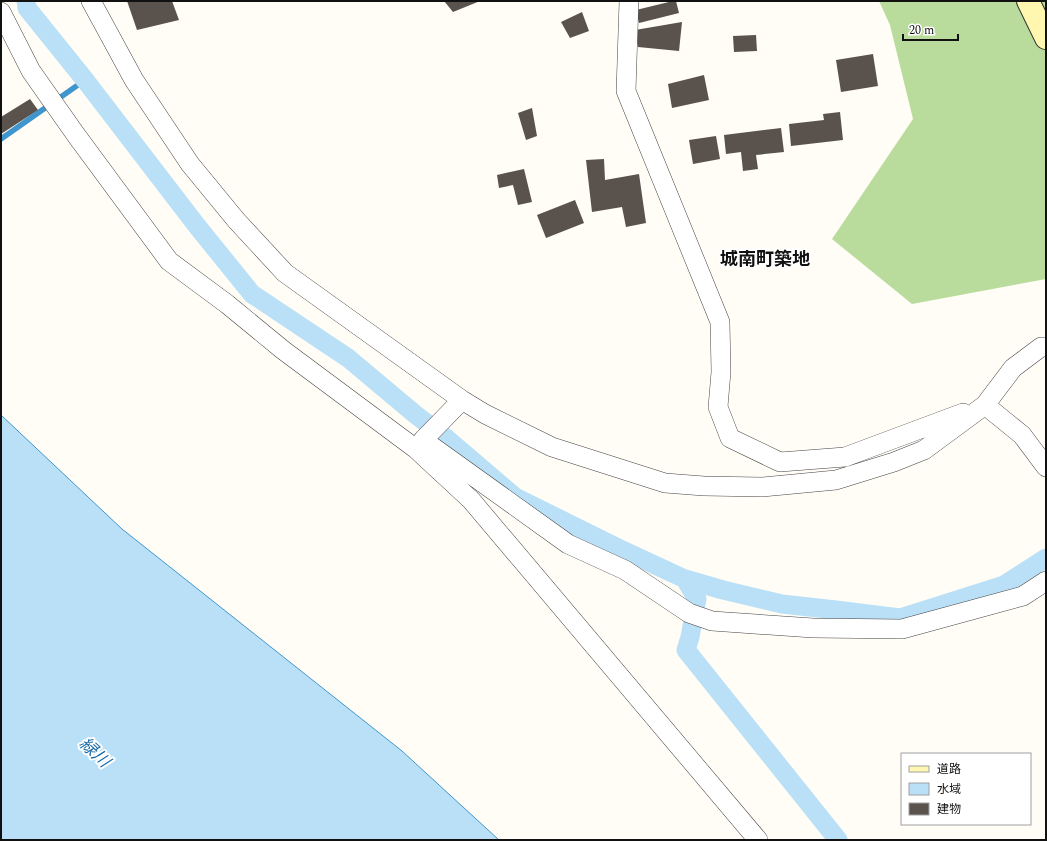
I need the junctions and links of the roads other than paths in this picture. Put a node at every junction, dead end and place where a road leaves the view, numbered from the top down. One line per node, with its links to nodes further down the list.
1 (91, 1): 7 (street)
2 (629, 1): 8 (street)
3 (1028, 1): 5 (street)
4 (1, 12): 9 (street)
5 (1046, 38)
6 (1046, 347): 8 (street)
7 (462, 400): 8 (street); 9 (street)
8 (985, 405): 10 (street)
9 (419, 444): 11 (street); 12 (street)
10 (1046, 467)
11 (1046, 581)
12 (758, 840)

